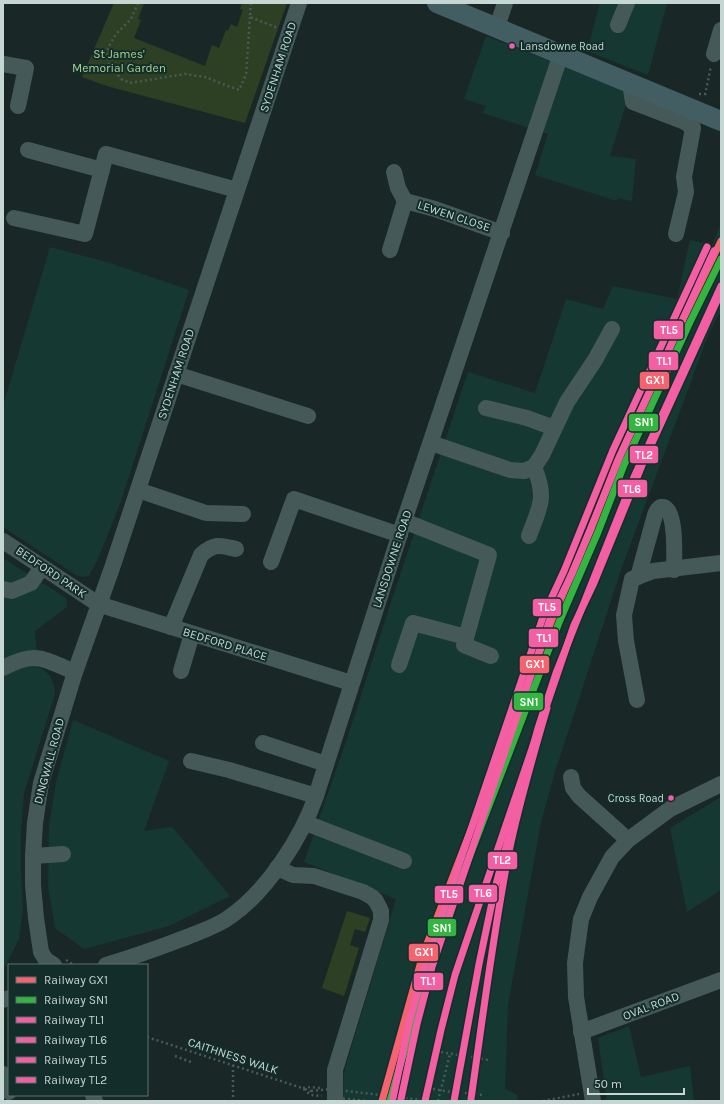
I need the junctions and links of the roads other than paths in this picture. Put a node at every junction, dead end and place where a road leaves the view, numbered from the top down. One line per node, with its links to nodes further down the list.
1 (299, 3): 17 (street, SYDENHAM ROAD)
2 (437, 3): 6 (main road)
3 (505, 3): 6 (street)
4 (627, 3): 5 (street)
5 (618, 25)
6 (497, 27): 8 (main road)
7 (721, 30): 9 (street)
8 (562, 54): 11 (main road); 20 (street, LANSDOWNE ROAD)
9 (714, 54)
10 (3, 64): 12 (street)
11 (630, 82): 13 (main road); 21 (street)
12 (18, 106)
13 (721, 121)
14 (28, 150): 15 (street)
15 (102, 170): 17 (street); 19 (street)
16 (394, 172): 18 (street, LEWEN CLOSE)
17 (237, 190): 24 (street, SYDENHAM ROAD)
18 (405, 201): 20 (street, LEWEN CLOSE); 22 (street, LEWEN CLOSE)
19 (14, 218)
20 (502, 233): 28 (street, LANSDOWNE ROAD)
21 (676, 234)
22 (390, 250)
23 (612, 329): 27 (street)
24 (176, 374): 26 (street); 30 (street, SYDENHAM ROAD)
25 (486, 408): 27 (street)
26 (308, 416)
27 (554, 428): 29 (street)
28 (431, 443): 29 (street); 32 (street, LANSDOWNE ROAD)
29 (534, 466): 33 (street)
30 (138, 490): 31 (street); 42 (street, SYDENHAM ROAD)
31 (243, 514)
32 (402, 528): 36 (street); 45 (street); 51 (street, LANSDOWNE ROAD)
33 (529, 536)
34 (3, 541): 38 (street, BEDFORD PARK)
35 (236, 549): 43 (street)
36 (271, 562)
37 (721, 563): 39 (street)
38 (42, 567): 41 (street); 42 (street, BEDFORD PARK)
39 (674, 570): 40 (street); 40 (street)
40 (638, 577): 52 (street)
41 (3, 589)
42 (98, 604): 43 (street, BEDFORD PLACE); 50 (street, SYDENHAM ROAD)
43 (171, 627): 44 (street, BEDFORD PLACE)
44 (192, 634): 49 (street); 51 (street, BEDFORD PLACE)
45 (466, 637): 46 (street); 47 (street)
46 (491, 656)
47 (399, 665)
48 (3, 668): 50 (street)
49 (181, 671)
50 (75, 672): 62 (street, DINGWALL ROAD)
51 (352, 683): 55 (street, LANSDOWNE ROAD)
52 (637, 700)
53 (263, 743): 55 (street)
54 (191, 761): 58 (street)
55 (326, 764): 58 (street, LANSDOWNE ROAD)
56 (571, 777): 60 (street)
57 (721, 784): 60 (street)
58 (316, 796): 59 (street, LANSDOWNE ROAD)
59 (306, 823): 63 (street); 64 (street, LANSDOWNE ROAD)
60 (628, 840): 68 (street)
61 (63, 854): 62 (street)
62 (33, 856): 65 (street, DINGWALL ROAD)
63 (404, 861)
64 (277, 868): 66 (street, LANSDOWNE ROAD); 71 (street)
65 (52, 962)
66 (109, 964)
67 (721, 980): 68 (street, OVAL ROAD)
68 (581, 1032): 72 (street)
69 (3, 1074): 70 (street)
70 (8, 1089)
71 (331, 1099)
72 (593, 1101)

